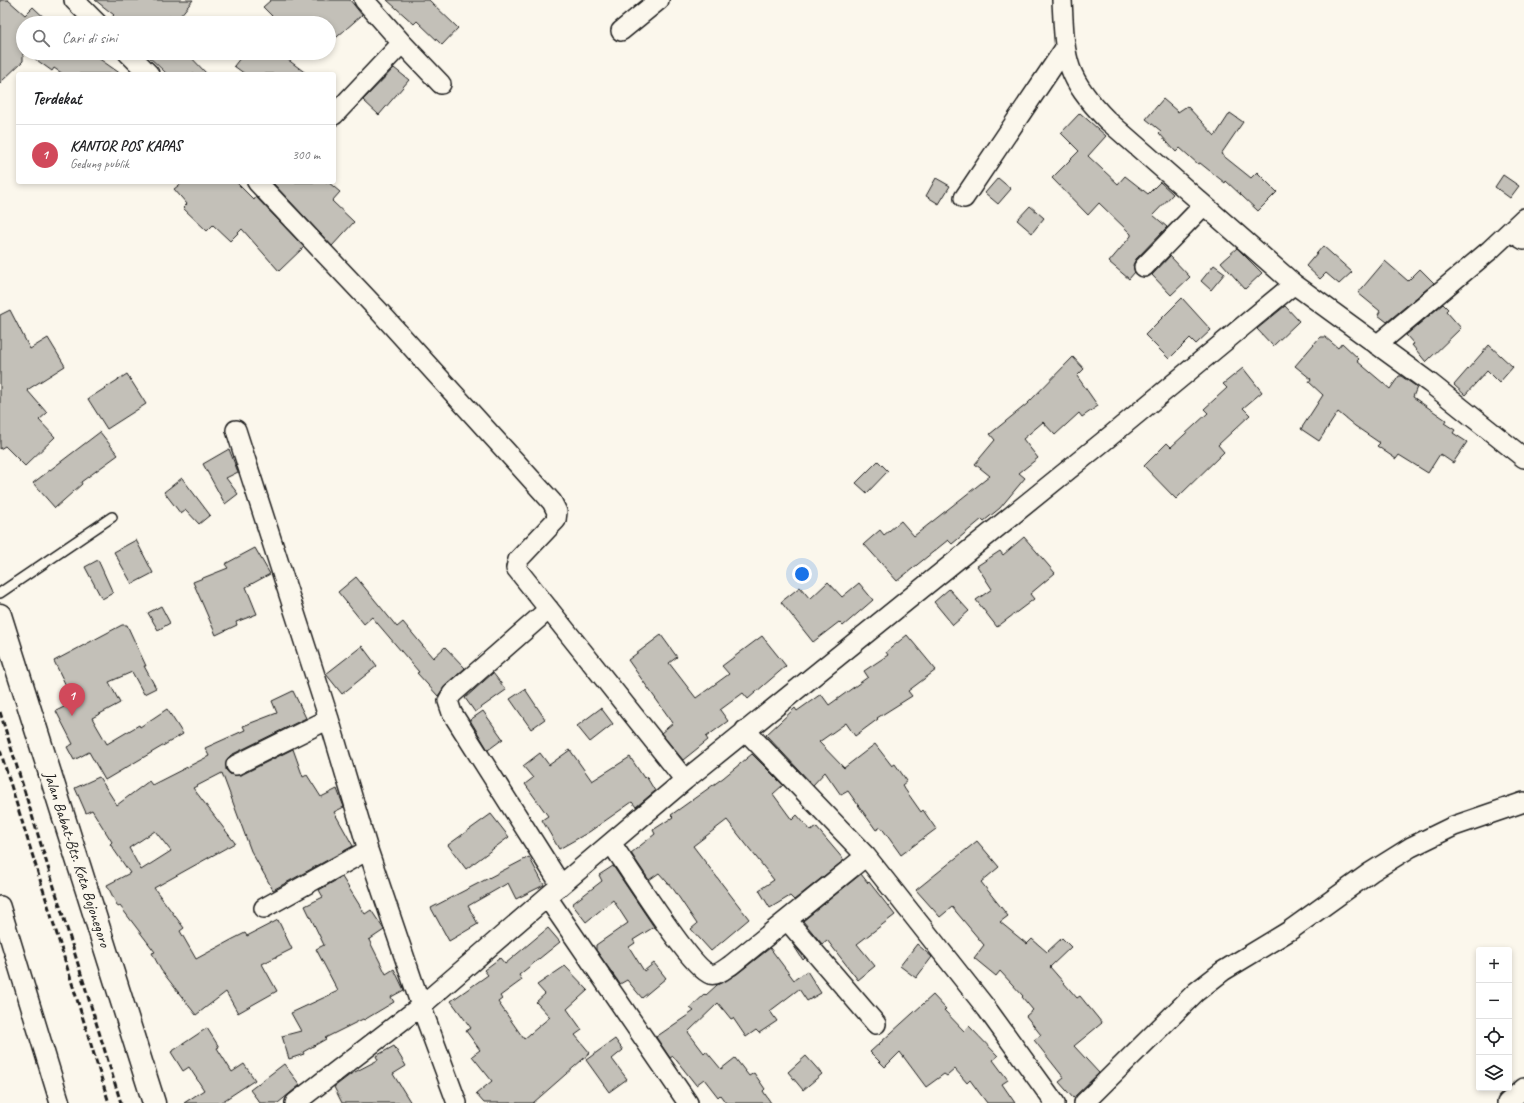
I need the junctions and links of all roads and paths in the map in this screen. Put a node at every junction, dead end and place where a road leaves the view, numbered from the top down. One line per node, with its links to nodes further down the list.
1 (74, 0): 5 (street)
2 (364, 0): 7 (street)
3 (660, 0): 6 (street)
4 (1062, 0): 8 (street)
5 (91, 16)
6 (621, 31)
7 (402, 44): 11 (street); 12 (street)
8 (1065, 48): 14 (street); 15 (street)
9 (135, 60): 10 (street)
10 (147, 72)
11 (441, 84)
12 (336, 113)
13 (263, 184): 25 (street)
14 (964, 198)
15 (1203, 206): 18 (street); 19 (street)
16 (1524, 218): 17 (street)
17 (1517, 236): 20 (street)
18 (1144, 267)
19 (1294, 284): 20 (street); 28 (street)
20 (1377, 345): 22 (street)
21 (236, 430): 27 (street)
22 (1524, 458)
23 (112, 517): 24 (lane)
24 (0, 593)
25 (549, 609): 30 (street); 35 (street)
26 (0, 615): 45 (highway, Jalan Babat-Bts. Kota Bojonegoro)
27 (329, 719): 29 (street); 33 (street)
28 (745, 730): 30 (street); 34 (street)
29 (236, 765)
30 (685, 780): 32 (street)
31 (1524, 802): 50 (street)
32 (611, 843): 35 (street); 39 (street)
33 (368, 850): 38 (street); 41 (street)
34 (866, 856): 39 (street); 49 (street)
35 (561, 885): 36 (street)
36 (547, 897): 41 (street); 48 (street)
37 (0, 906): 40 (street)
38 (264, 908)
39 (787, 920): 42 (street)
40 (4, 933): 44 (street)
41 (421, 1006): 46 (street); 47 (street)
42 (876, 1024)
43 (1524, 1088): 51 (street)
44 (60, 1103)
45 (154, 1103)
46 (295, 1103)
47 (457, 1103)
48 (688, 1103)
49 (1055, 1103)
50 (1084, 1103)
51 (1507, 1103)

